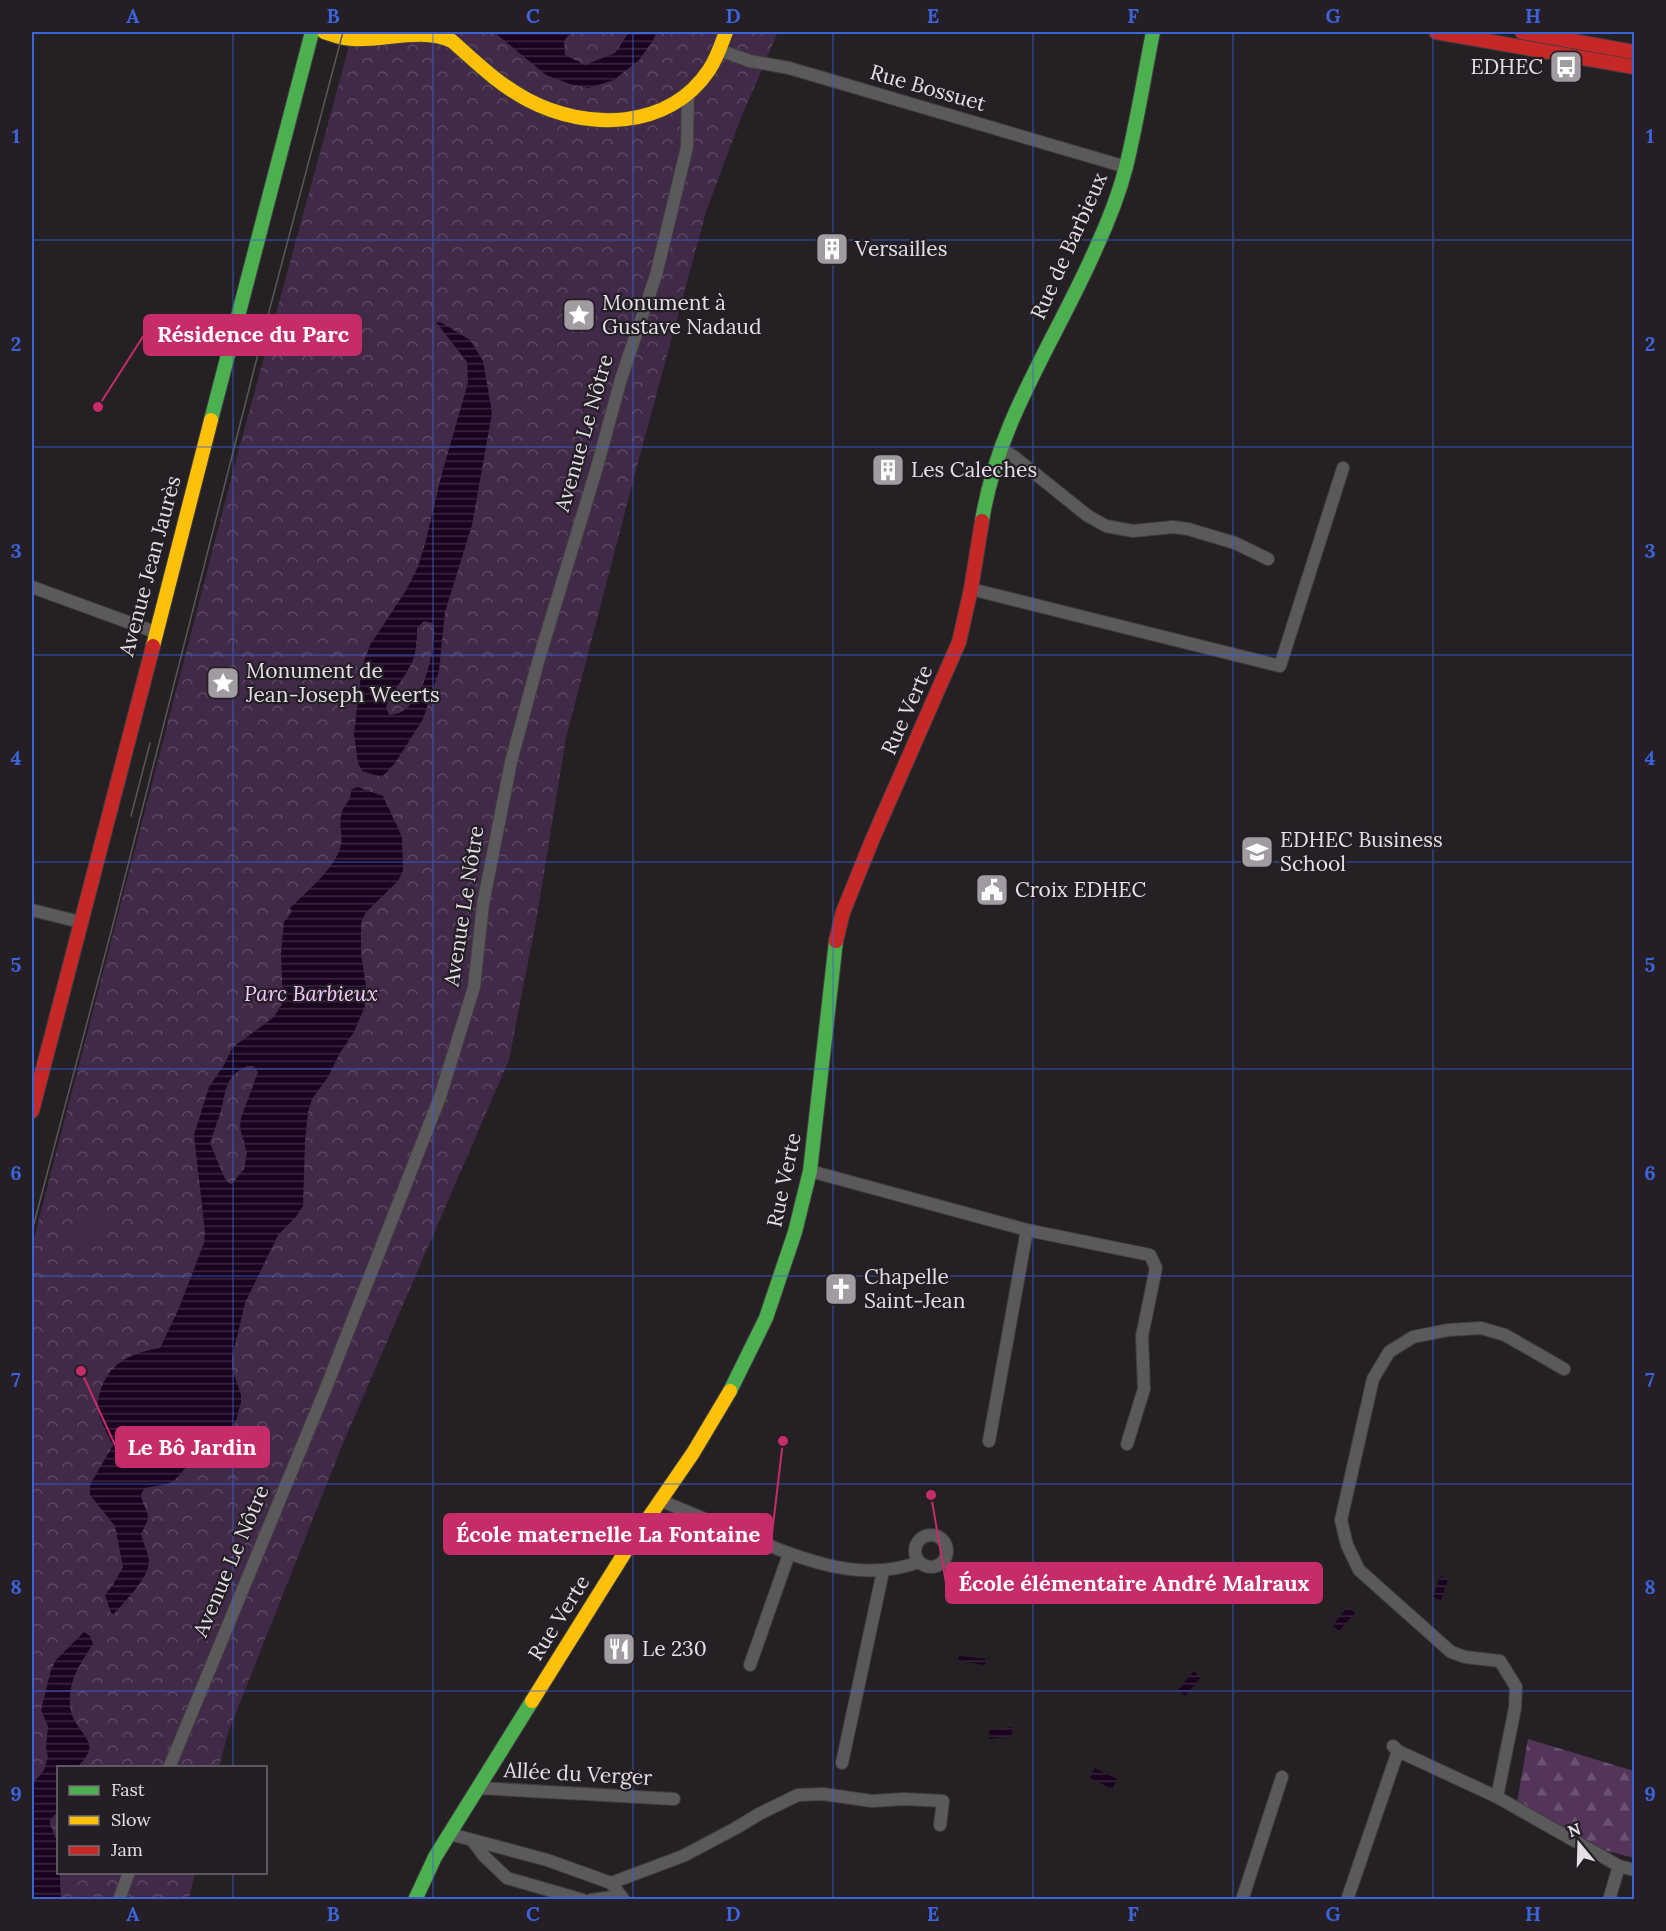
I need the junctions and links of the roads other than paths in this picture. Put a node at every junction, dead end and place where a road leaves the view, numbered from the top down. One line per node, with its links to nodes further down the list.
1 (312, 32): 18 (street, Avenue Jean Jaurès)
2 (324, 32): 10 (street)
3 (726, 32): 7 (street)
4 (1153, 32): 11 (street, Rue de Barbieux)
5 (1436, 32): 9 (street)
6 (1521, 32): 8 (street)
7 (719, 50): 10 (street); 11 (street, Rue Bossuet)
8 (1635, 52)
9 (1635, 67)
10 (688, 94): 33 (street, Avenue Le Nôtre)
11 (1126, 167): 12 (street, Rue de Barbieux)
12 (1019, 401): 13 (street, Rue Verte)
13 (1000, 448): 15 (street); 17 (street, Rue Verte)
14 (1342, 468): 17 (street)
15 (1268, 559)
16 (32, 587): 18 (street)
17 (971, 590): 22 (street, Rue Verte)
18 (155, 632): 20 (street, Avenue Jean Jaurès)
19 (32, 910): 20 (street)
20 (80, 922): 21 (street, Avenue Jean Jaurès)
21 (32, 1112)
22 (810, 1171): 23 (street); 27 (street, Rue Verte)
23 (1027, 1230): 25 (street); 26 (street)
24 (1564, 1369): 36 (street)
25 (989, 1441)
26 (1127, 1444)
27 (660, 1500): 28 (street); 35 (street, Rue Verte)
28 (789, 1554): 30 (street); 31 (street)
29 (919, 1562): 30 (street)
30 (883, 1571): 32 (street)
31 (750, 1665)
32 (842, 1762)
33 (169, 1766)
34 (1282, 1777): 50 (street)
35 (479, 1788): 37 (street, Allée du Verger); 39 (street, Rue Verte)
36 (1497, 1797): 41 (street); 51 (street)
37 (674, 1799)
38 (940, 1826): 44 (street)
39 (450, 1834): 40 (street); 47 (street, Rue Verte)
40 (472, 1840): 44 (street); 48 (street)
41 (1618, 1866): 42 (street); 52 (street)
42 (1635, 1870)
43 (128, 1874): 46 (street)
44 (611, 1883): 45 (street)
45 (622, 1898): 49 (street)
46 (119, 1899)
47 (415, 1899)
48 (583, 1899)
49 (591, 1899)
50 (1242, 1899)
51 (1347, 1899)
52 (1609, 1899)

